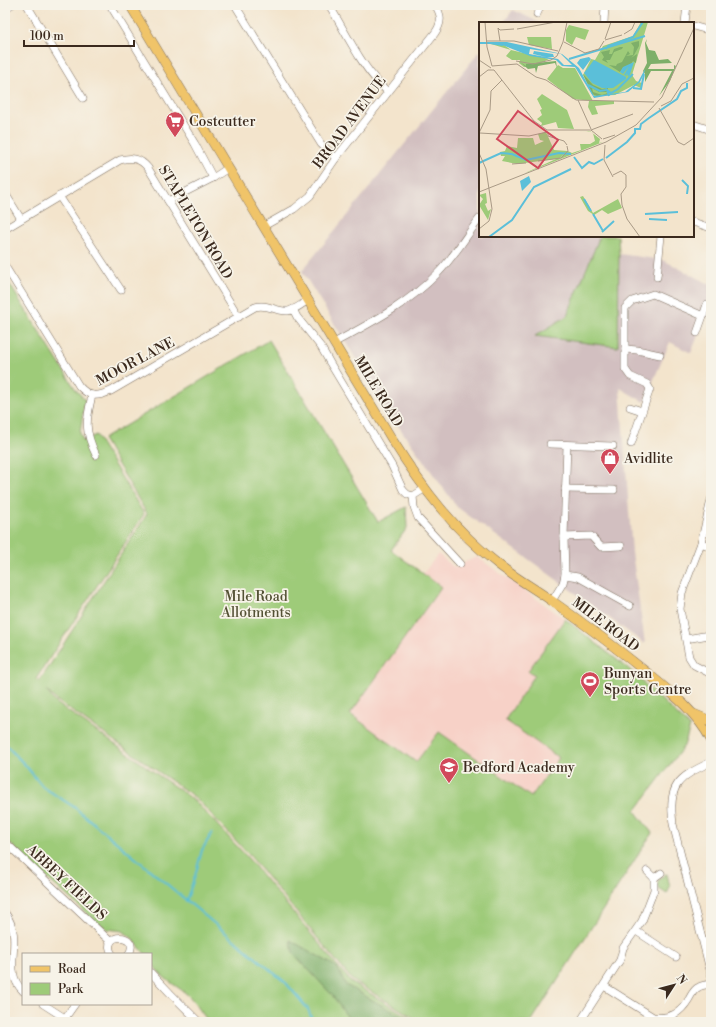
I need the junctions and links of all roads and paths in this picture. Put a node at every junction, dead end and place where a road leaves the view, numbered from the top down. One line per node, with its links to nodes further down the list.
1 (11, 5): 11 (street)
2 (27, 5): 18 (street)
3 (110, 5): 23 (street)
4 (130, 5): 22 (main road, MILE ROAD)
5 (235, 5): 21 (street)
6 (329, 5): 17 (street)
7 (435, 5): 17 (street, BROAD AVENUE)
8 (541, 5): 12 (street)
9 (605, 5): 13 (street)
10 (687, 5): 14 (street)
11 (5, 8)
12 (538, 14)
13 (604, 22)
14 (685, 22)
15 (694, 26): 16 (street)
16 (711, 31)
17 (388, 92): 21 (street, BROAD AVENUE)
18 (83, 98)
19 (694, 124): 20 (street)
20 (711, 130)
21 (336, 158): 30 (street, BROAD AVENUE)
22 (228, 168): 23 (street); 30 (main road, MILE ROAD)
23 (213, 178): 26 (street)
24 (5, 193): 27 (street)
25 (59, 196): 26 (street, STAPLETON ROAD); 27 (street); 36 (street)
26 (168, 201): 41 (street, STAPLETON ROAD)
27 (21, 219): 32 (street)
28 (479, 219): 43 (street)
29 (694, 222): 31 (street)
30 (264, 226): 37 (main road, MILE ROAD)
31 (711, 228)
32 (5, 229)
33 (661, 237): 35 (street)
34 (5, 266): 46 (street, MOOR LANE)
35 (657, 277)
36 (121, 290)
37 (308, 300): 39 (street); 43 (main road, MILE ROAD)
38 (708, 304): 40 (street)
39 (293, 310): 41 (street, MOOR LANE); 57 (street, MILE ROAD)
40 (703, 316): 42 (street); 44 (street)
41 (239, 317): 46 (street, MOOR LANE)
42 (697, 333)
43 (334, 343): 54 (main road, MILE ROAD)
44 (625, 349): 45 (street); 48 (street)
45 (660, 355)
46 (92, 396): 53 (street)
47 (630, 407): 48 (street)
48 (642, 411): 50 (street)
49 (550, 444): 51 (street)
50 (631, 444)
51 (567, 445): 52 (street); 55 (street)
52 (613, 446)
53 (96, 455)
54 (424, 489): 57 (street); 65 (main road, MILE ROAD)
55 (565, 489): 56 (street); 59 (street)
56 (614, 490)
57 (413, 496): 63 (street)
58 (711, 500): 60 (street)
59 (564, 537): 61 (street); 64 (street)
60 (700, 543): 62 (street); 68 (street)
61 (622, 546)
62 (711, 547)
63 (460, 564)
64 (565, 575): 65 (street); 66 (street)
65 (552, 601): 70 (main road, MILE ROAD)
66 (630, 606)
67 (709, 635): 68 (street)
68 (686, 638): 69 (street)
69 (711, 674)
70 (692, 714): 71 (main road, MILE ROAD); 72 (main road, MILE ROAD)
71 (711, 721)
72 (711, 740)
73 (711, 762): 81 (street)
74 (5, 842): 80 (street, ABBEY FIELDS)
75 (647, 871): 77 (street)
76 (661, 873): 77 (street)
77 (654, 878): 79 (street)
78 (5, 912): 89 (street)
79 (636, 931): 84 (street); 88 (street)
80 (111, 942): 82 (street); 83 (street)
81 (708, 948): 86 (street)
82 (112, 953)
83 (130, 953)
84 (676, 957)
85 (152, 974): 93 (street)
86 (711, 974)
87 (711, 984): 88 (street)
88 (604, 986): 94 (street)
89 (22, 990)
90 (45, 1005): 92 (street)
91 (75, 1005): 92 (street)
92 (68, 1020)
93 (199, 1022)
94 (580, 1022)

